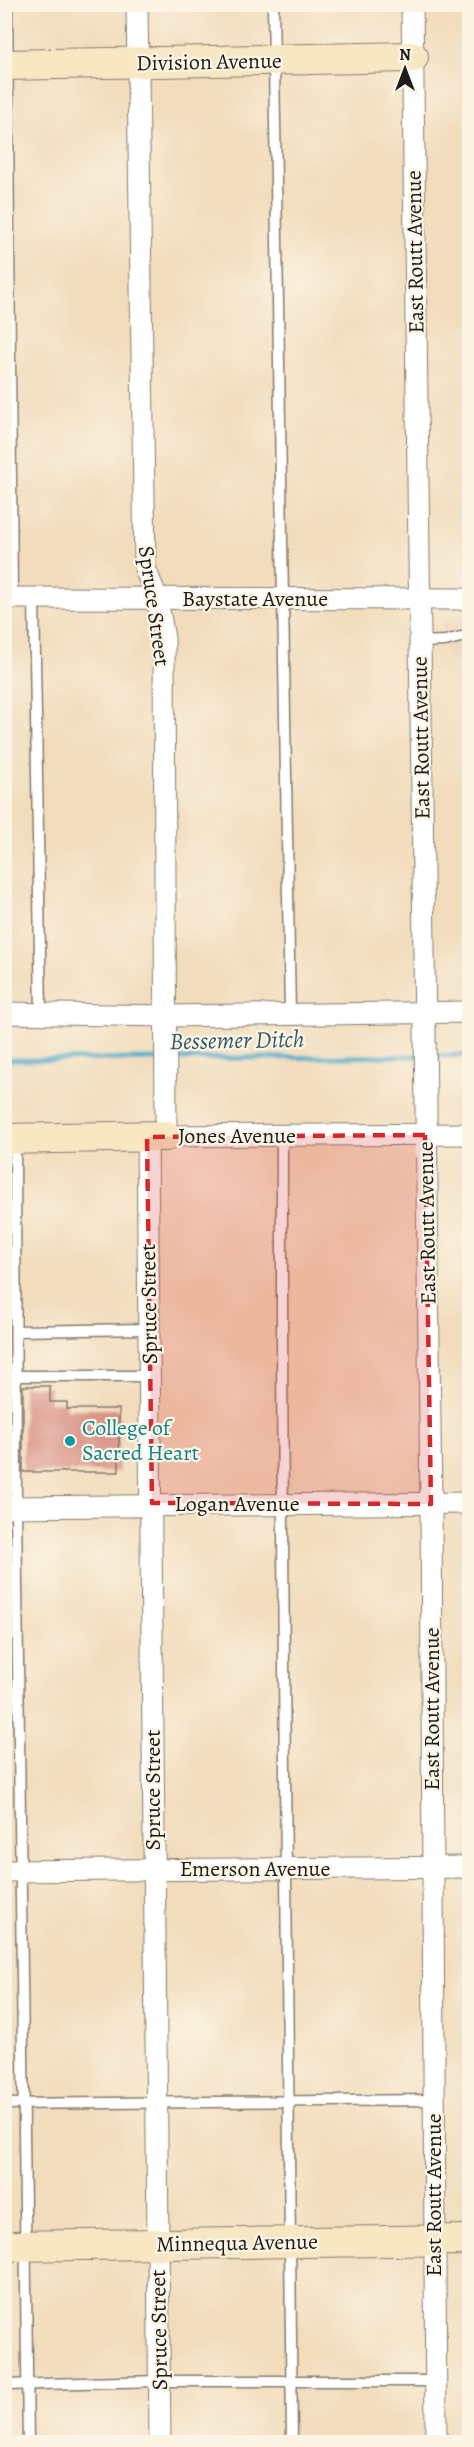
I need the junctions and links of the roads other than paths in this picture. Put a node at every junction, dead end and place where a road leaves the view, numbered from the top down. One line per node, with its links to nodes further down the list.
1 (7, 4): 7 (lane)
2 (137, 4): 8 (street, Spruce Street)
3 (273, 4): 6 (lane)
4 (412, 4): 5 (street, East Routt Avenue)
5 (413, 57): 6 (street, Division Avenue); 11 (street, East Routt Avenue)
6 (273, 60): 8 (street, Division Avenue); 13 (lane)
7 (6, 64): 8 (street, Division Avenue); 9 (lane)
8 (137, 64): 12 (street, Spruce Street)
9 (8, 598): 10 (street, Baystate Avenue)
10 (34, 598): 12 (street, Baystate Avenue); 20 (lane)
11 (418, 598): 13 (street, Baystate Avenue); 14 (street, Baystate Avenue); 16 (street, East Routt Avenue)
12 (157, 599): 13 (street, Baystate Avenue); 22 (street, Spruce Street)
13 (285, 599): 21 (lane)
14 (470, 599)
15 (461, 637): 16 (lane)
16 (419, 642): 17 (street, East Routt Avenue)
17 (425, 1012): 18 (street); 21 (street); 24 (street, East Routt Avenue)
18 (470, 1012)
19 (4, 1013): 20 (street)
20 (41, 1014): 22 (street)
21 (290, 1014): 22 (street)
22 (166, 1016): 25 (street, Spruce Street)
23 (470, 1134): 24 (street, Jones Avenue)
24 (425, 1135): 26 (street, Jones Avenue); 35 (street, East Routt Avenue)
25 (156, 1136): 26 (street, Jones Avenue); 27 (street, Jones Avenue); 28 (street, Spruce Street)
26 (282, 1136): 34 (lane)
27 (10, 1139): 29 (lane)
28 (149, 1329): 29 (lane); 31 (street, Spruce Street)
29 (16, 1331): 30 (lane)
30 (16, 1376): 31 (lane); 36 (lane)
31 (150, 1376): 32 (street, Spruce Street)
32 (152, 1503): 34 (street, Logan Avenue); 36 (street, Logan Avenue); 40 (street, Spruce Street)
33 (470, 1503): 35 (street, Logan Avenue)
34 (281, 1504): 35 (street, Logan Avenue); 39 (lane)
35 (431, 1504): 38 (street, East Routt Avenue)
36 (10, 1507): 41 (lane)
37 (470, 1867): 38 (street, Emerson Avenue)
38 (432, 1868): 39 (street, Emerson Avenue); 43 (street, East Routt Avenue)
39 (284, 1869): 40 (street, Emerson Avenue); 42 (lane)
40 (154, 1870): 41 (street, Emerson Avenue); 44 (street, Spruce Street)
41 (13, 1871): 46 (lane)
42 (288, 2100): 43 (lane); 44 (lane); 49 (lane)
43 (434, 2100): 48 (street, East Routt Avenue)
44 (156, 2101): 46 (lane); 50 (street, Spruce Street)
45 (4, 2104): 46 (lane)
46 (24, 2104): 51 (lane)
47 (470, 2240): 48 (street, Minnequa Avenue)
48 (434, 2241): 49 (street, Minnequa Avenue); 54 (street, East Routt Avenue)
49 (292, 2242): 50 (street, Minnequa Avenue); 53 (lane)
50 (158, 2243): 51 (street, Minnequa Avenue); 52 (street, Spruce Street)
51 (14, 2246): 56 (lane)
52 (159, 2381): 53 (lane); 56 (lane); 58 (street, Spruce Street)
53 (291, 2381): 54 (lane); 59 (lane)
54 (435, 2381): 60 (street, East Routt Avenue)
55 (4, 2385): 56 (lane)
56 (28, 2385): 57 (lane)
57 (28, 2442)
58 (160, 2442)
59 (292, 2442)
60 (436, 2442)

